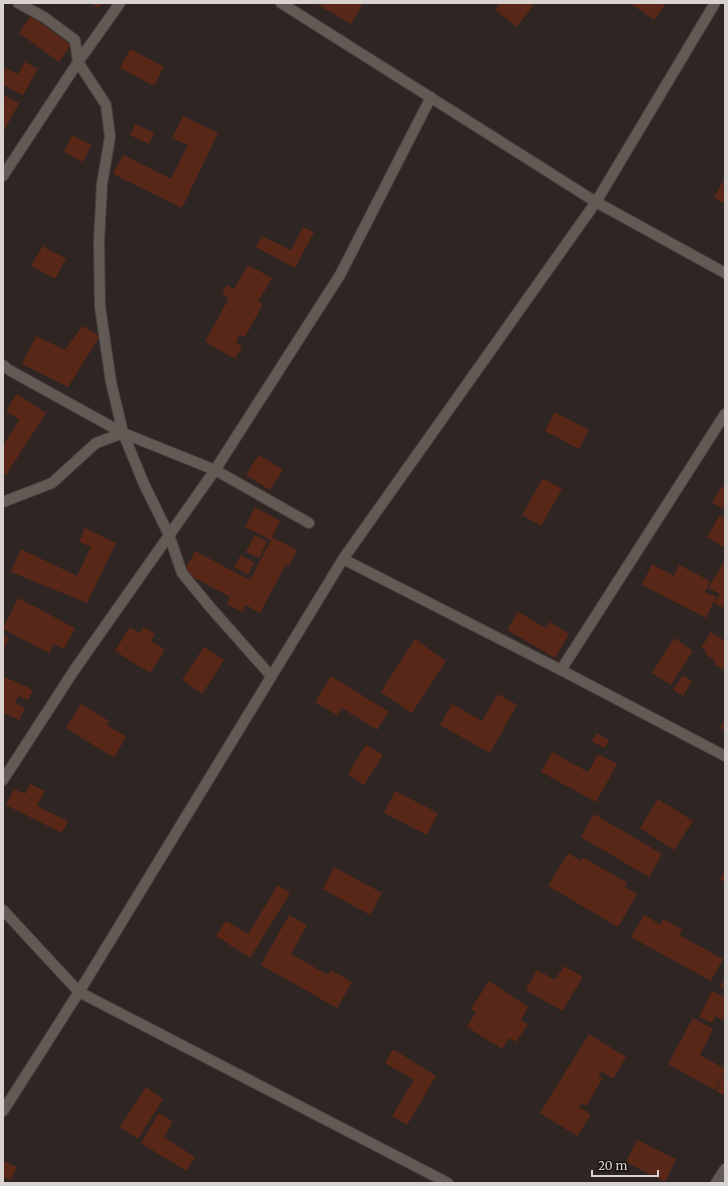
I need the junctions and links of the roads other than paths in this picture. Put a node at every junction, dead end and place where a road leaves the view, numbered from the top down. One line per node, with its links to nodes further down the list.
1 (18, 3): 5 (street)
2 (120, 3): 5 (street)
3 (281, 3): 6 (street)
4 (715, 3): 8 (street)
5 (78, 62): 7 (street); 12 (street)
6 (431, 97): 8 (street); 13 (street)
7 (3, 176)
8 (596, 202): 9 (street); 17 (street)
9 (725, 273)
10 (3, 365): 12 (street)
11 (725, 414): 18 (street)
12 (124, 433): 13 (street); 14 (street); 16 (street)
13 (215, 470): 15 (street); 16 (street)
14 (3, 502)
15 (309, 522)
16 (169, 536): 19 (street); 21 (street)
17 (343, 559): 18 (street); 19 (street)
18 (561, 670): 20 (street)
19 (271, 676): 23 (street)
20 (725, 756)
21 (3, 780)
22 (3, 910): 23 (street)
23 (79, 992): 24 (street); 26 (street)
24 (3, 1110)
25 (725, 1169): 27 (street)
26 (448, 1183)
27 (716, 1183)

